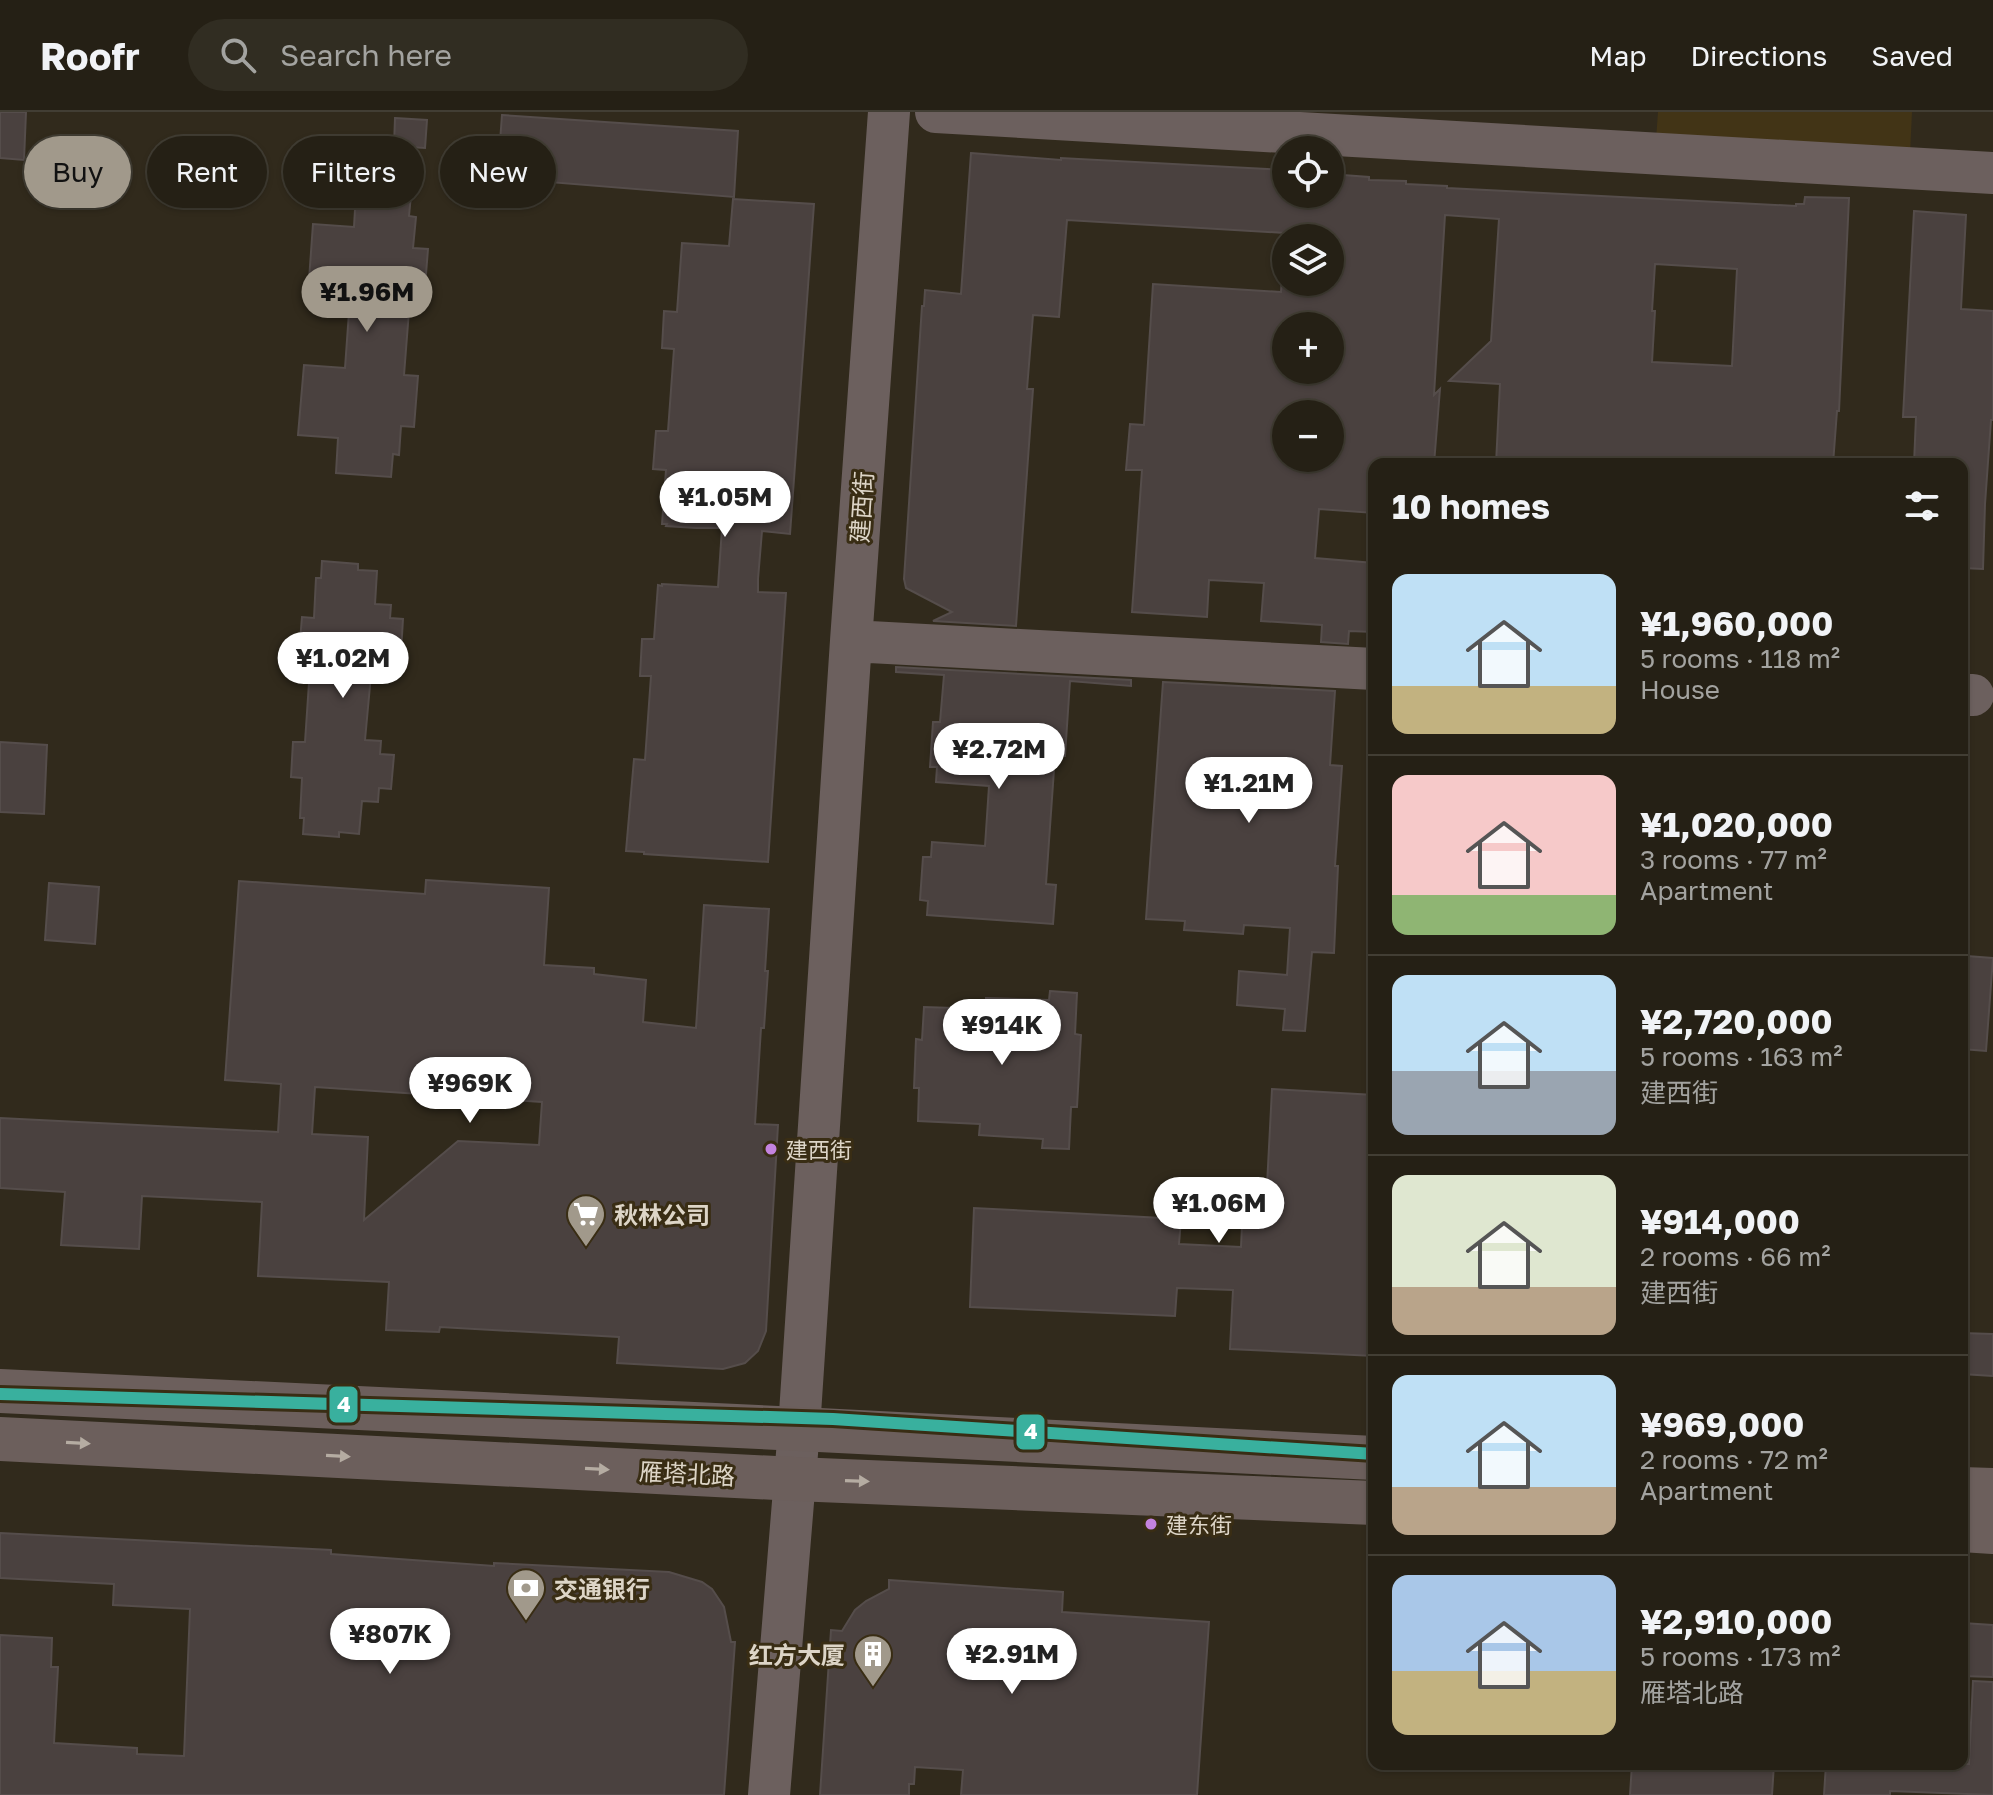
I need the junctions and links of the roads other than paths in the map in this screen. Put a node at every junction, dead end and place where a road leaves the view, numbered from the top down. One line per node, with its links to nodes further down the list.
1 (889, 112): 4 (street, 建西街)
2 (936, 112): 3 (street)
3 (1993, 173)
4 (851, 641): 5 (street); 7 (street, 建西街)
5 (1368, 669)
6 (0, 1391): 7 (main road, 雁塔北路)
7 (799, 1429): 9 (main road, 雁塔北路); 10 (street)
8 (0, 1439): 10 (main road, 雁塔北路, one-way to 10)
9 (1368, 1458)
10 (795, 1479): 13 (main road, 雁塔北路, one-way to 13); 16 (street)
11 (1968, 1489): 12 (main road)
12 (1993, 1490)
13 (1368, 1503)
14 (1968, 1530): 15 (main road)
15 (1993, 1532)
16 (769, 1795)

